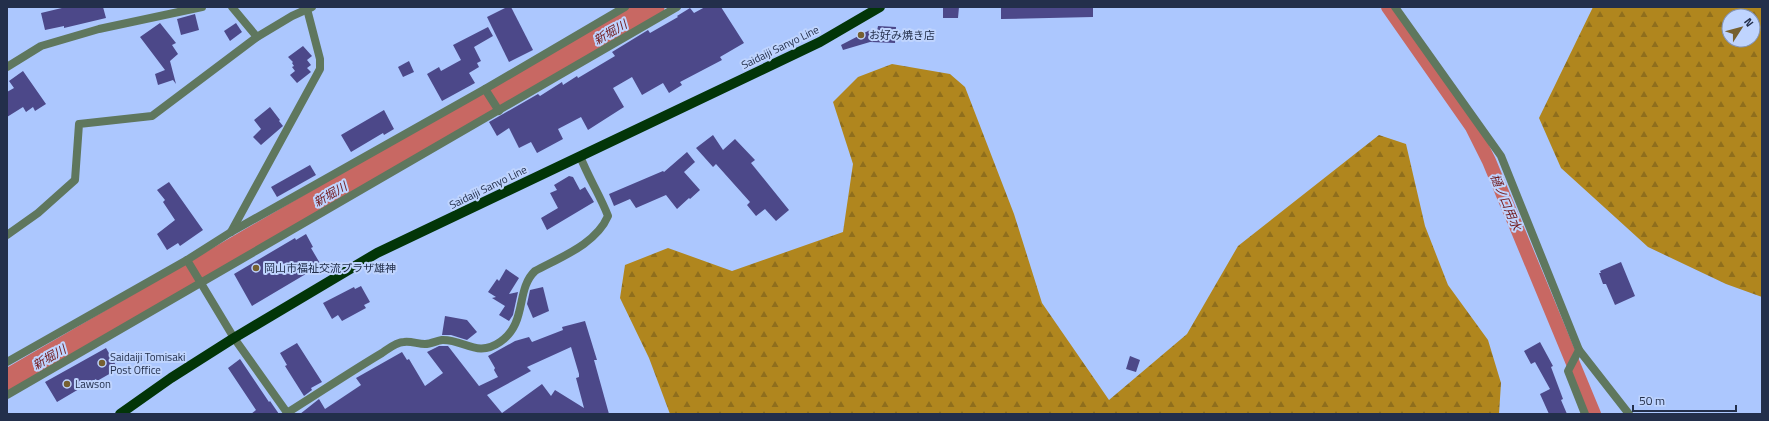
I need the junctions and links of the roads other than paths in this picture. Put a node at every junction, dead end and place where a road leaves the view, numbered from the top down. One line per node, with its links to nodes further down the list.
1 (202, 7): 9 (street)
2 (232, 7): 8 (street)
3 (625, 7): 10 (street)
4 (677, 7): 11 (street)
5 (880, 7): 12 (main road, Saidaiji Sanyo Line)
6 (1395, 7): 18 (street)
7 (310, 8): 8 (street); 13 (street)
8 (257, 37): 14 (street)
9 (7, 67)
10 (487, 92): 11 (street); 13 (street)
11 (498, 109): 16 (street)
12 (580, 156): 17 (main road, Saidaiji Sanyo Line); 21 (street)
13 (231, 232): 15 (street)
14 (7, 235)
15 (188, 262): 16 (street); 19 (street)
16 (199, 283): 17 (street); 20 (street)
17 (234, 338): 21 (street); 22 (main road, Saidaiji Sanyo Line)
18 (1579, 350): 23 (street); 24 (street)
19 (7, 362)
20 (7, 396)
21 (288, 413)
22 (120, 414)
23 (1585, 414)
24 (1629, 414)

